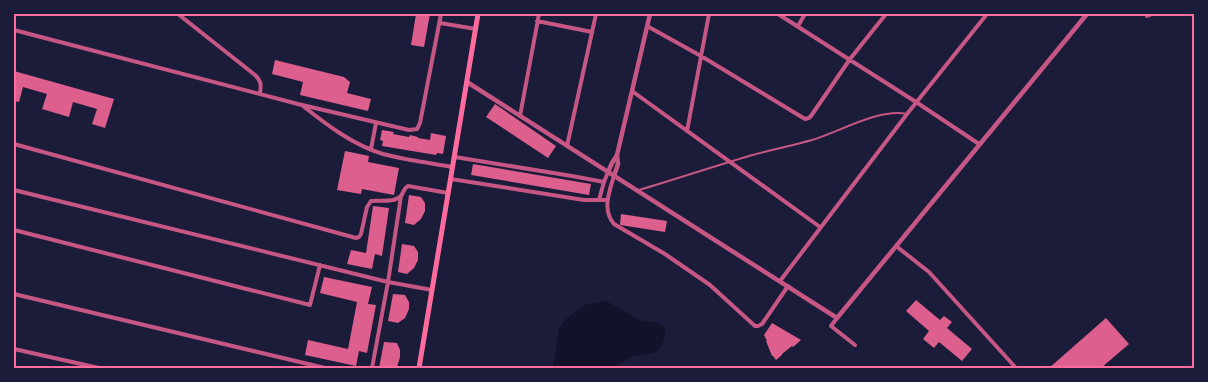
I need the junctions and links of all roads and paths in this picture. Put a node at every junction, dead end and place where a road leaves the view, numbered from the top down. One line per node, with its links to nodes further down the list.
1 (178, 14): 26 (street)
2 (441, 14): 16 (street)
3 (478, 14): 19 (main road)
4 (539, 14): 15 (street)
5 (596, 14): 21 (street)
6 (650, 14): 17 (street)
7 (709, 14): 22 (street)
8 (778, 14): 18 (street)
9 (804, 14): 18 (street)
10 (886, 14): 23 (street)
11 (987, 14): 27 (street)
12 (1087, 14): 34 (street)
13 (1152, 14): 14 (street)
14 (1147, 16)
15 (537, 22): 21 (street); 30 (street)
16 (440, 23): 19 (street); 31 (street)
17 (647, 26): 22 (street); 25 (street)
18 (798, 26): 23 (street)
19 (476, 29): 24 (main road)
20 (14, 30): 26 (street)
21 (592, 32): 35 (street)
22 (701, 56): 23 (street); 32 (street)
23 (850, 59): 27 (street)
24 (467, 82): 30 (street); 38 (main road)
25 (632, 91): 32 (street); 37 (street)
26 (260, 94): 28 (street)
27 (916, 102): 29 (street); 34 (street)
28 (301, 105): 31 (street); 36 (street)
29 (907, 114): 39 (lane); 51 (street)
30 (520, 116): 35 (street)
31 (376, 123): 36 (street)
32 (688, 131): 39 (street)
33 (14, 144): 48 (street)
34 (979, 144): 53 (street)
35 (567, 146): 41 (street)
36 (371, 149): 40 (street)
37 (617, 155): 41 (street); 42 (street)
38 (455, 157): 40 (main road); 44 (street)
39 (731, 162): 46 (lane); 51 (street)
40 (453, 167): 43 (main road)
41 (608, 172): 42 (street); 44 (street)
42 (614, 176): 46 (street); 50 (street)
43 (451, 180): 47 (main road); 49 (street)
44 (604, 182): 49 (street)
45 (14, 190): 54 (street)
46 (637, 191): 55 (street)
47 (448, 193): 48 (street); 58 (main road)
48 (401, 195): 56 (street)
49 (599, 200): 50 (street)
50 (607, 200): 57 (street)
51 (820, 227): 55 (street)
52 (14, 230): 54 (street)
53 (896, 246): 60 (street); 67 (street)
54 (320, 265): 56 (street)
55 (780, 281): 57 (street)
56 (388, 282): 58 (street); 65 (street)
57 (788, 286): 60 (street)
58 (432, 290): 66 (main road)
59 (14, 294): 64 (street)
60 (838, 318): 61 (street)
61 (854, 345)
62 (14, 349): 63 (street)
63 (99, 368)
64 (325, 368)
65 (372, 368)
66 (419, 368)
67 (1016, 368)

